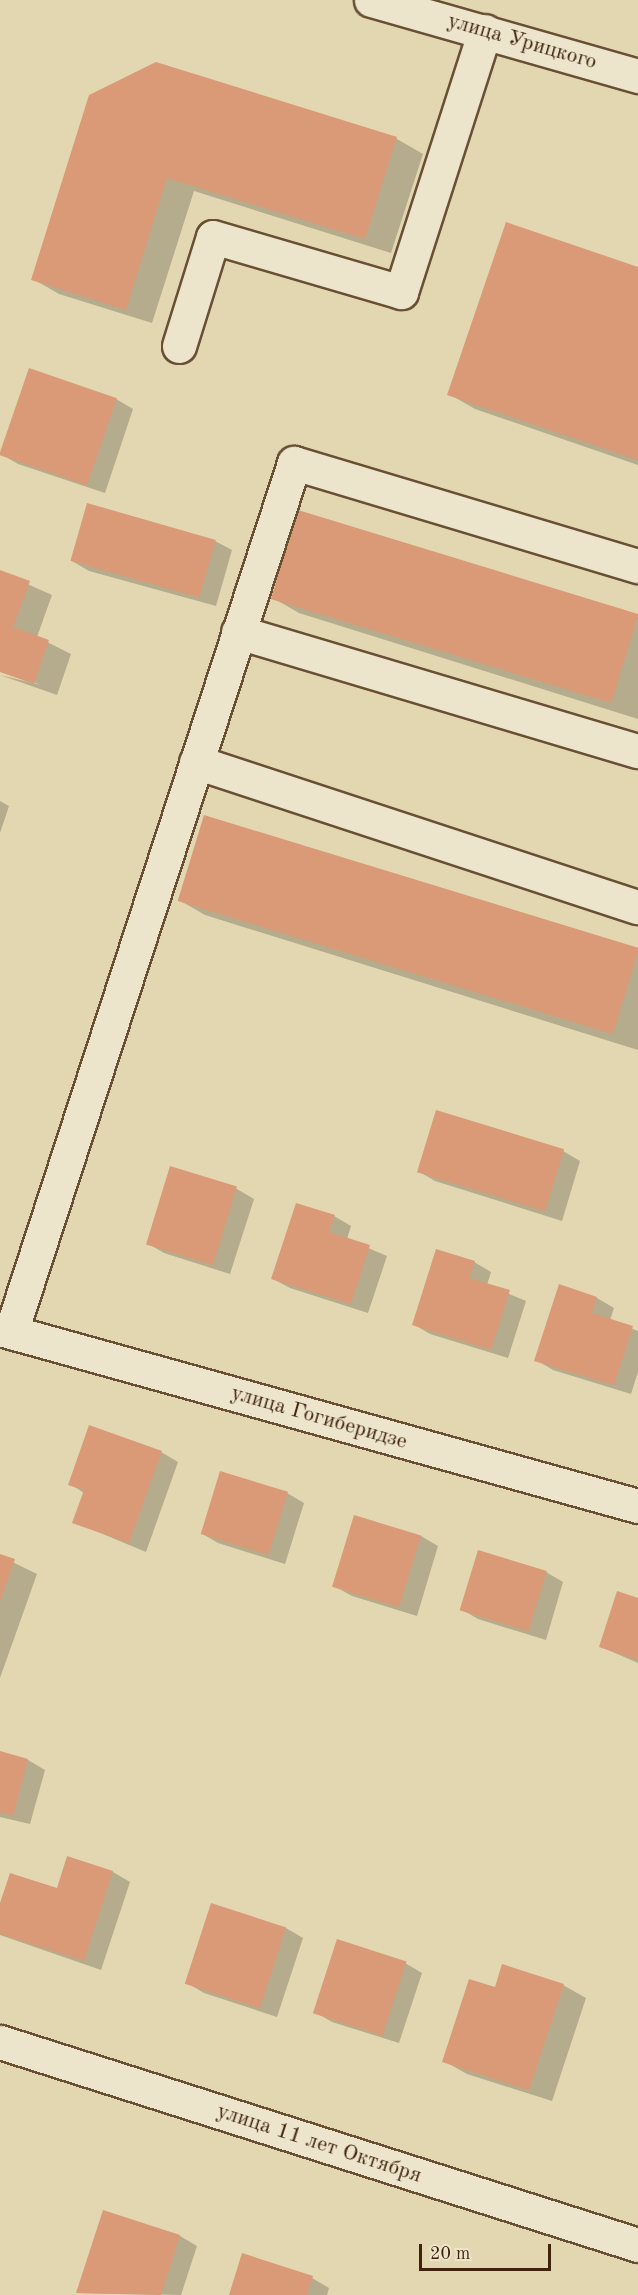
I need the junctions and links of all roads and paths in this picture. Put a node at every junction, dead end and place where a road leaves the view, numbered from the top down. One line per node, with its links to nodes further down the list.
1 (371, 0): 2 (street, улица Урицкого)
2 (485, 31): 3 (street, улица Урицкого); 4 (street)
3 (638, 75)
4 (179, 346)
5 (638, 566): 6 (street)
6 (238, 632): 7 (street); 8 (street)
7 (638, 751)
8 (196, 762): 9 (street); 10 (street)
9 (638, 907)
10 (5, 1330): 11 (street, улица Гогиберидзе)
11 (638, 1506)
12 (0, 2042): 13 (street, улица 11 лет Октября)
13 (638, 2245)

